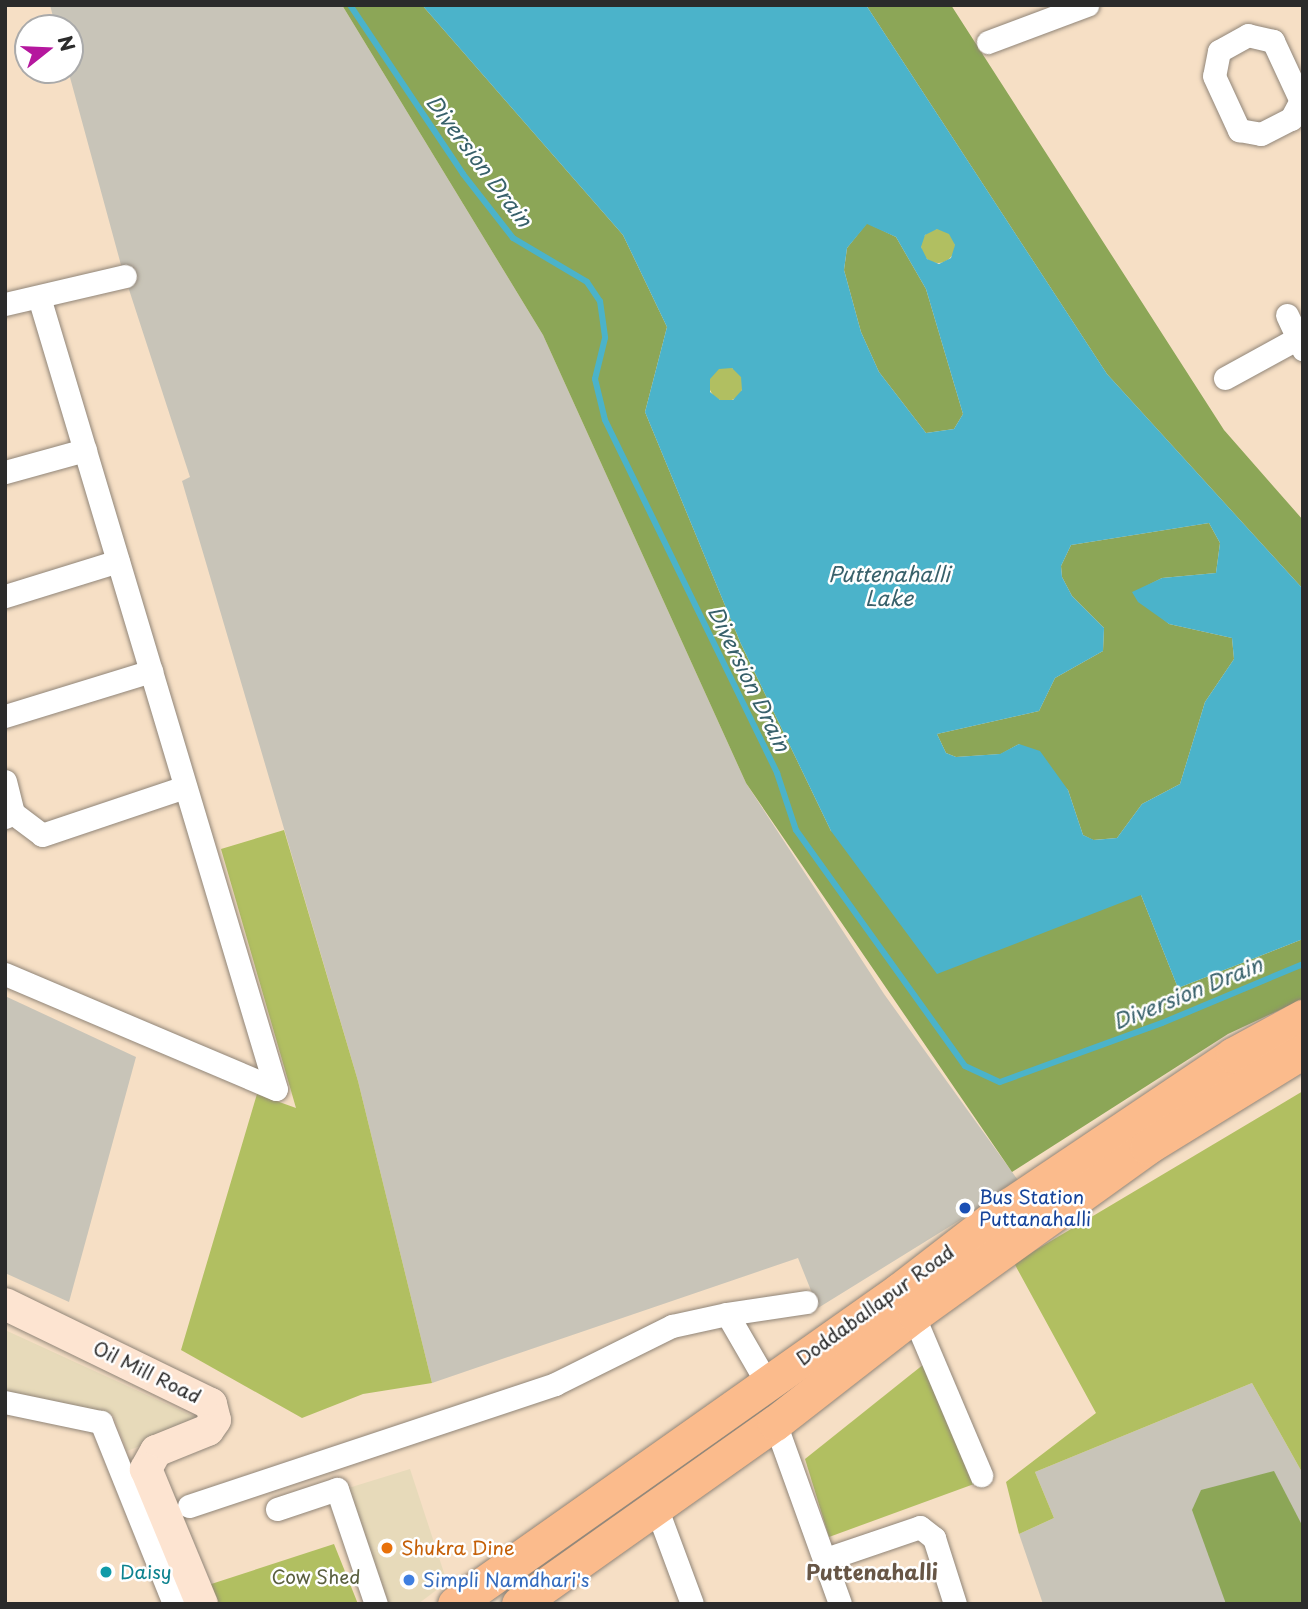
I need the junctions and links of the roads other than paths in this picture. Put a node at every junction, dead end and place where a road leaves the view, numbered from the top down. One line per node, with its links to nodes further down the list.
1 (1087, 5): 2 (street)
2 (988, 43)
3 (125, 276): 4 (street)
4 (39, 297): 5 (street); 9 (street)
5 (5, 304)
6 (1287, 315): 7 (street)
7 (1300, 344): 8 (street)
8 (1225, 378)
9 (85, 450): 10 (street); 11 (street)
10 (5, 472)
11 (118, 561): 12 (street); 13 (street)
12 (5, 596)
13 (151, 671): 14 (street); 16 (street)
14 (5, 716)
15 (5, 781): 17 (street)
16 (185, 787): 17 (street); 18 (street)
17 (9, 815)
18 (5, 974)
19 (1303, 1017): 22 (main road, Doddaballapur Road)
20 (1303, 1051): 22 (main road, Doddaballapur Road)
21 (806, 1302): 24 (street)
22 (907, 1302): 25 (main road, Doddaballapur Road); 27 (main road, Doddaballapur Road); 28 (street)
23 (5, 1304): 29 (main road, Oil Mill Road)
24 (727, 1314): 25 (street); 30 (street)
25 (767, 1383): 36 (main road, Doddaballapur Road)
26 (5, 1402): 29 (street)
27 (775, 1423): 31 (main road, Doddaballapur Road); 33 (street)
28 (981, 1475)
29 (135, 1477): 34 (main road)
30 (189, 1506)
31 (656, 1507): 37 (main road, Doddaballapur Road); 38 (street)
32 (277, 1509): 35 (street)
33 (826, 1559): 39 (street); 40 (street)
34 (188, 1602)
35 (376, 1604)
36 (455, 1604)
37 (519, 1604)
38 (692, 1604)
39 (840, 1604)
40 (955, 1604)

